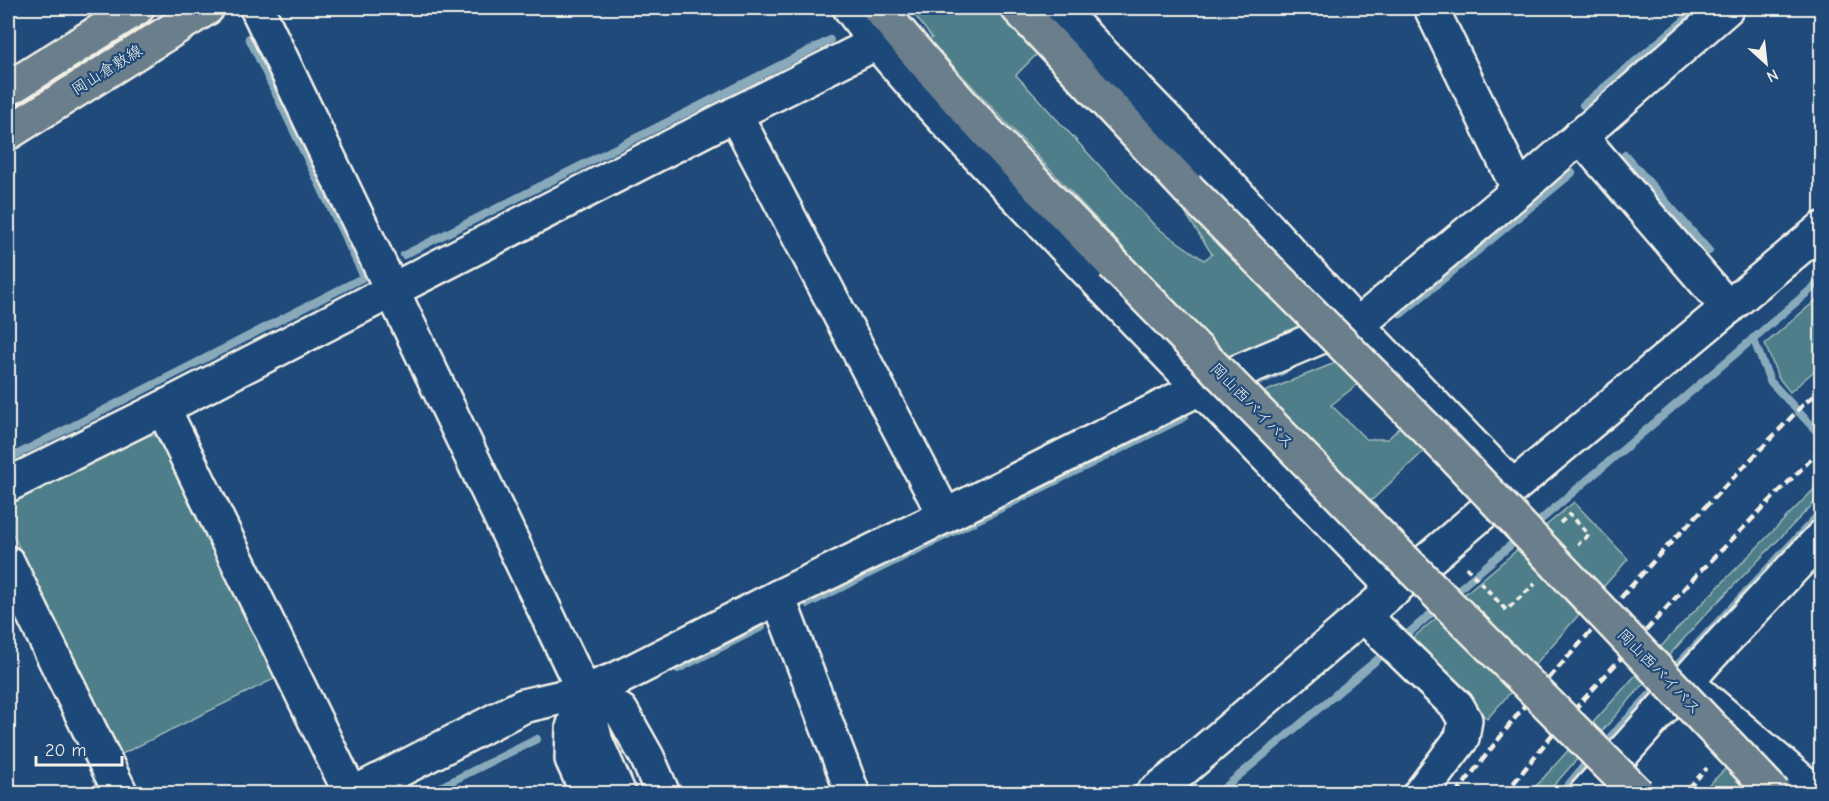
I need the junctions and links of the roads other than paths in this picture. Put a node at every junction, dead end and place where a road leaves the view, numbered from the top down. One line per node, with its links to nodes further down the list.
1 (137, 8): 11 (main road)
2 (207, 8): 13 (main road, 岡山倉敷線)
3 (257, 8): 17 (street)
4 (850, 8): 10 (street)
5 (879, 8): 41 (main road, 岡山西バイパス, bridge)
6 (1018, 8): 42 (main road, 岡山西バイパス, bridge)
7 (1058, 8): 19 (street)
8 (1431, 8): 15 (street)
9 (1727, 8): 14 (street)
10 (876, 43): 12 (street); 20 (street)
11 (8, 89)
12 (735, 114): 17 (street); 24 (street)
13 (8, 133)
14 (1580, 136): 15 (street); 18 (street)
15 (1519, 190): 19 (street)
16 (1821, 230): 18 (street)
17 (393, 291): 21 (street); 31 (street)
18 (1728, 308): 23 (street)
19 (1355, 323): 20 (street); 23 (street)
20 (1200, 388): 24 (street); 27 (street)
21 (163, 408): 22 (street); 35 (street)
22 (8, 485)
23 (1513, 487): 27 (street)
24 (945, 516): 28 (street)
25 (1820, 543): 30 (street)
26 (8, 563): 34 (street)
27 (1395, 589): 29 (street)
28 (778, 597): 31 (street); 39 (street)
29 (1364, 616): 32 (street); 40 (street)
30 (1687, 682): 33 (street); 43 (street)
31 (584, 692): 35 (street); 36 (street); 37 (street); 38 (street)
32 (1169, 788)
33 (1592, 791)
34 (121, 794)
35 (352, 794)
36 (588, 794)
37 (619, 794)
38 (663, 794)
39 (853, 794)
40 (1420, 794)
41 (1638, 794)
42 (1775, 794)
43 (1817, 794)

